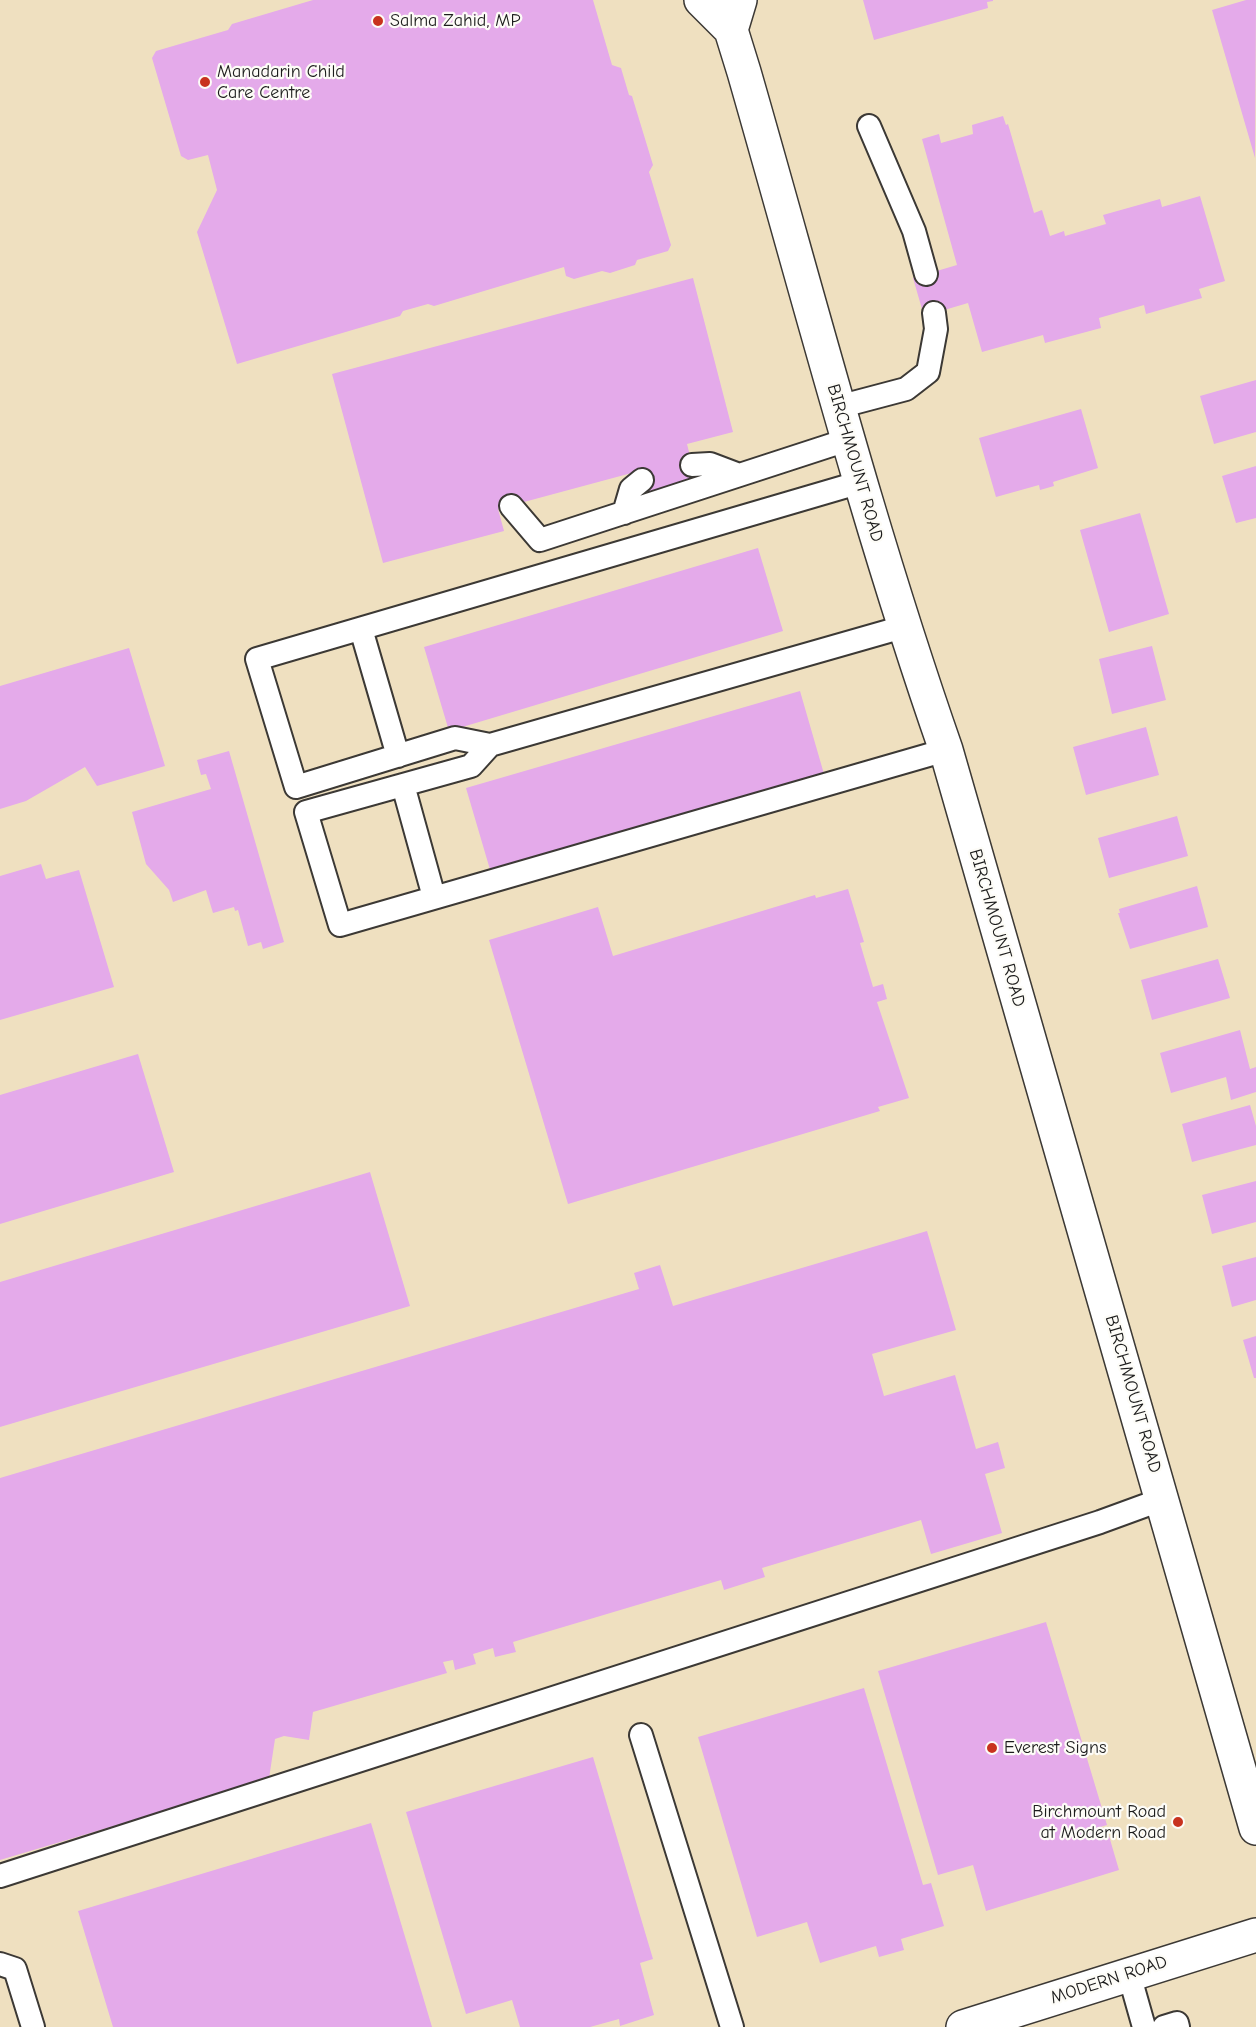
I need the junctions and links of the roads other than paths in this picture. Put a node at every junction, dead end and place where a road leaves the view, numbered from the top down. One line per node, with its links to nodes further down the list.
1 (700, 0): 2 (main road, BIRCHMOUNT ROAD)
2 (735, 15): 6 (main road, BIRCHMOUNT ROAD)
3 (869, 126): 4 (lane)
4 (926, 274)
5 (934, 313): 6 (lane)
6 (838, 407): 7 (main road, BIRCHMOUNT ROAD)
7 (847, 440): 9 (lane); 11 (main road, BIRCHMOUNT ROAD)
8 (692, 465): 9 (lane)
9 (739, 475): 13 (lane)
10 (642, 480): 13 (lane)
11 (861, 482): 14 (main road, BIRCHMOUNT ROAD); 15 (lane)
12 (511, 506): 13 (lane)
13 (624, 513)
14 (903, 627): 16 (lane); 17 (main road, BIRCHMOUNT ROAD)
15 (361, 629): 18 (lane); 18 (lane)
16 (490, 745): 18 (lane); 19 (lane)
17 (946, 750): 20 (lane); 21 (main road, BIRCHMOUNT ROAD)
18 (398, 756)
19 (403, 785): 20 (lane); 20 (lane)
20 (434, 897)
21 (1163, 1499): 23 (main road, BIRCHMOUNT ROAD); 25 (lane)
22 (641, 1735): 30 (lane)
23 (1250, 1775): 24 (main road, BIRCHMOUNT ROAD)
24 (1256, 1828)
25 (0, 1876)
26 (1256, 1935): 28 (main road, MODERN ROAD)
27 (0, 1964): 29 (lane)
28 (1129, 1974): 31 (main road, MODERN ROAD); 32 (lane)
29 (33, 2027)
30 (732, 2027)
31 (963, 2027)
32 (1144, 2027)
33 (1164, 2027): 34 (lane)
34 (1178, 2027)

